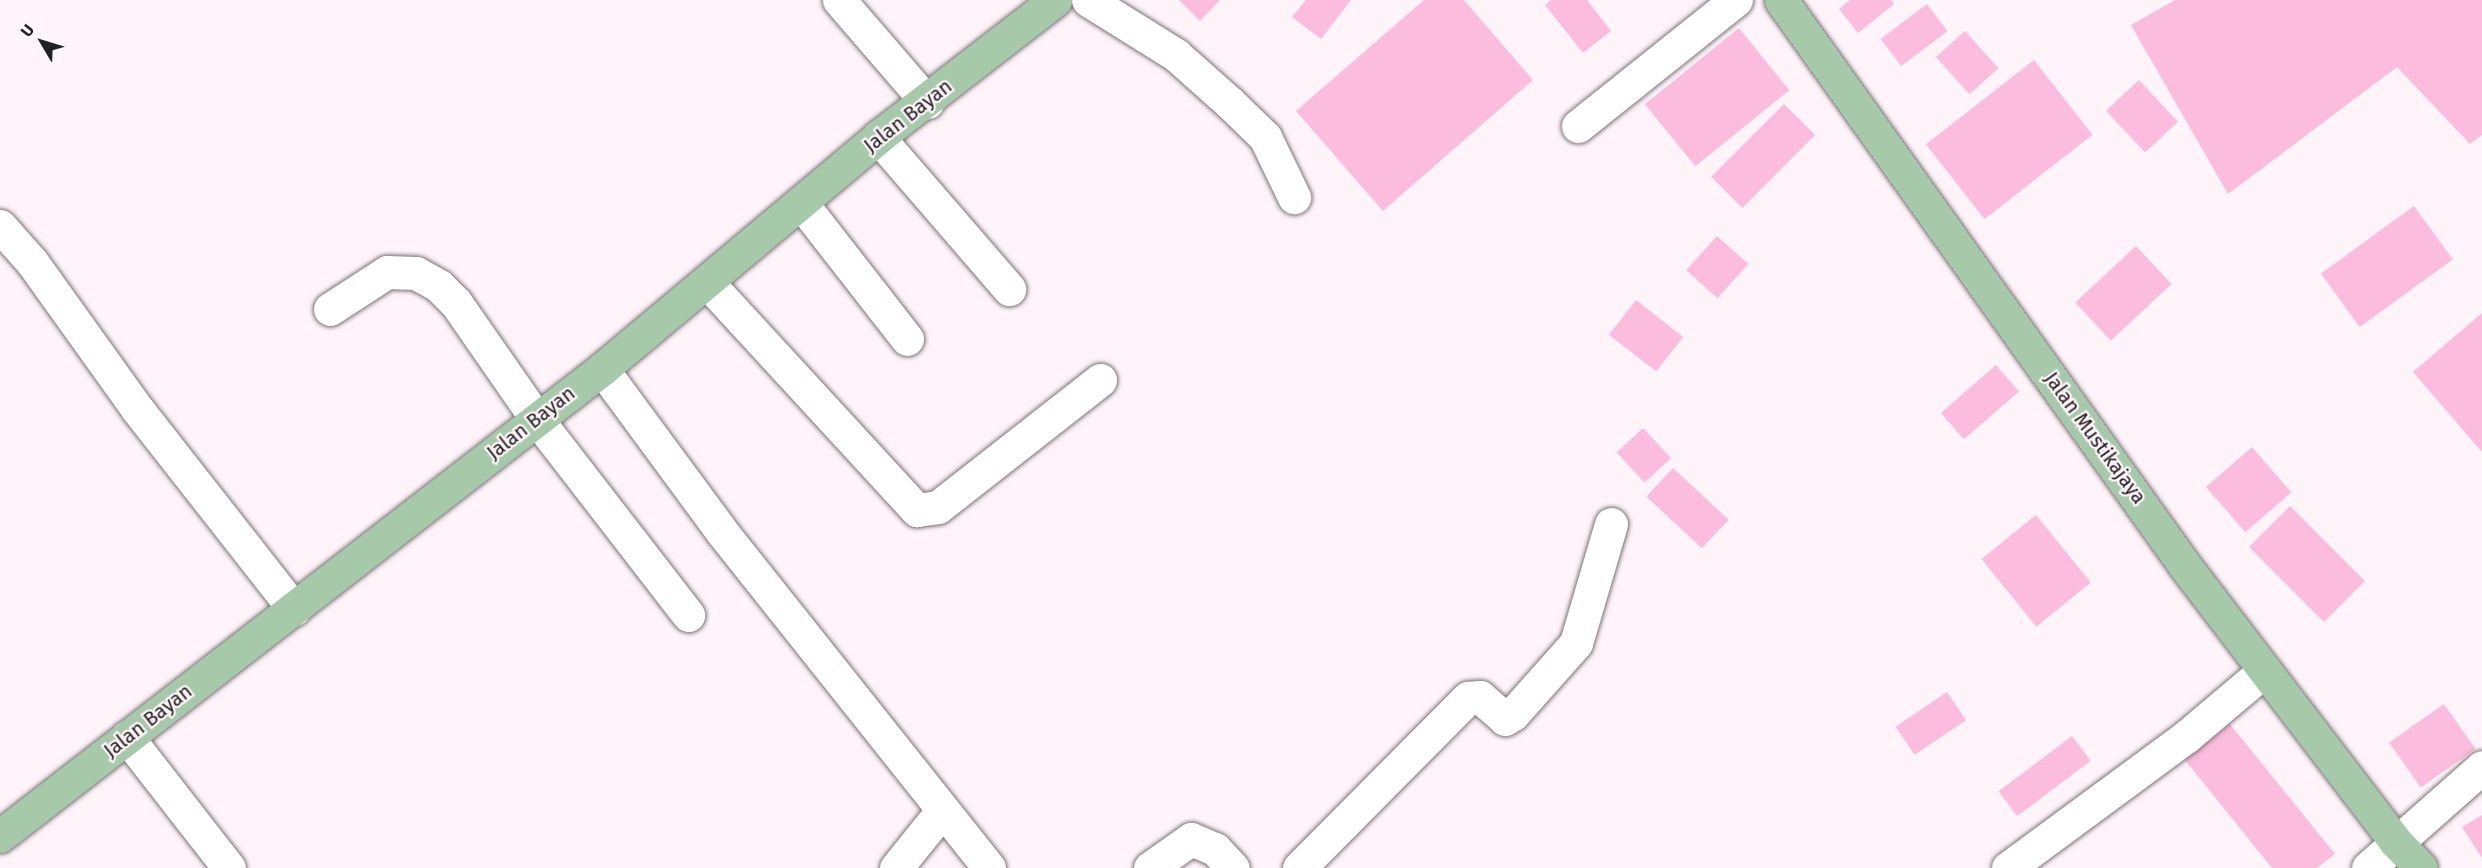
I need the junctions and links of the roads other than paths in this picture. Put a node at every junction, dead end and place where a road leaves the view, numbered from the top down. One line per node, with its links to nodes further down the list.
1 (839, 0): 6 (street)
2 (1055, 0): 6 (main road, Jalan Bayan)
3 (1088, 0): 9 (street)
4 (1736, 0): 7 (street)
5 (1781, 0): 22 (main road, Jalan Mustikajaya)
6 (927, 102): 8 (main road, Jalan Bayan)
7 (1578, 126)
8 (878, 137): 10 (main road, Jalan Bayan); 13 (street)
9 (1294, 197)
10 (802, 204): 12 (main road, Jalan Bayan); 15 (street)
11 (0, 226): 20 (street)
12 (707, 282): 16 (main road, Jalan Bayan); 17 (street)
13 (1009, 289)
14 (330, 309): 18 (street)
15 (907, 339)
16 (602, 369): 18 (main road, Jalan Bayan); 25 (street)
17 (1100, 380)
18 (536, 418): 20 (main road, Jalan Bayan); 21 (street)
19 (1611, 524): 33 (street)
20 (294, 609): 23 (main road, Jalan Bayan)
21 (688, 615)
22 (2264, 671): 27 (main road, Jalan Mustikajaya); 34 (street)
23 (127, 737): 26 (main road, Jalan Bayan); 28 (street)
24 (2482, 766): 27 (street)
25 (942, 811): 29 (street); 30 (street)
26 (0, 836)
27 (2395, 841): 35 (street); 36 (main road, Jalan Mustikajaya)
28 (229, 868)
29 (896, 868)
30 (988, 868)
31 (1150, 868): 32 (street)
32 (1233, 868)
33 (1299, 868)
34 (2008, 868)
35 (2368, 868)
36 (2421, 868)

